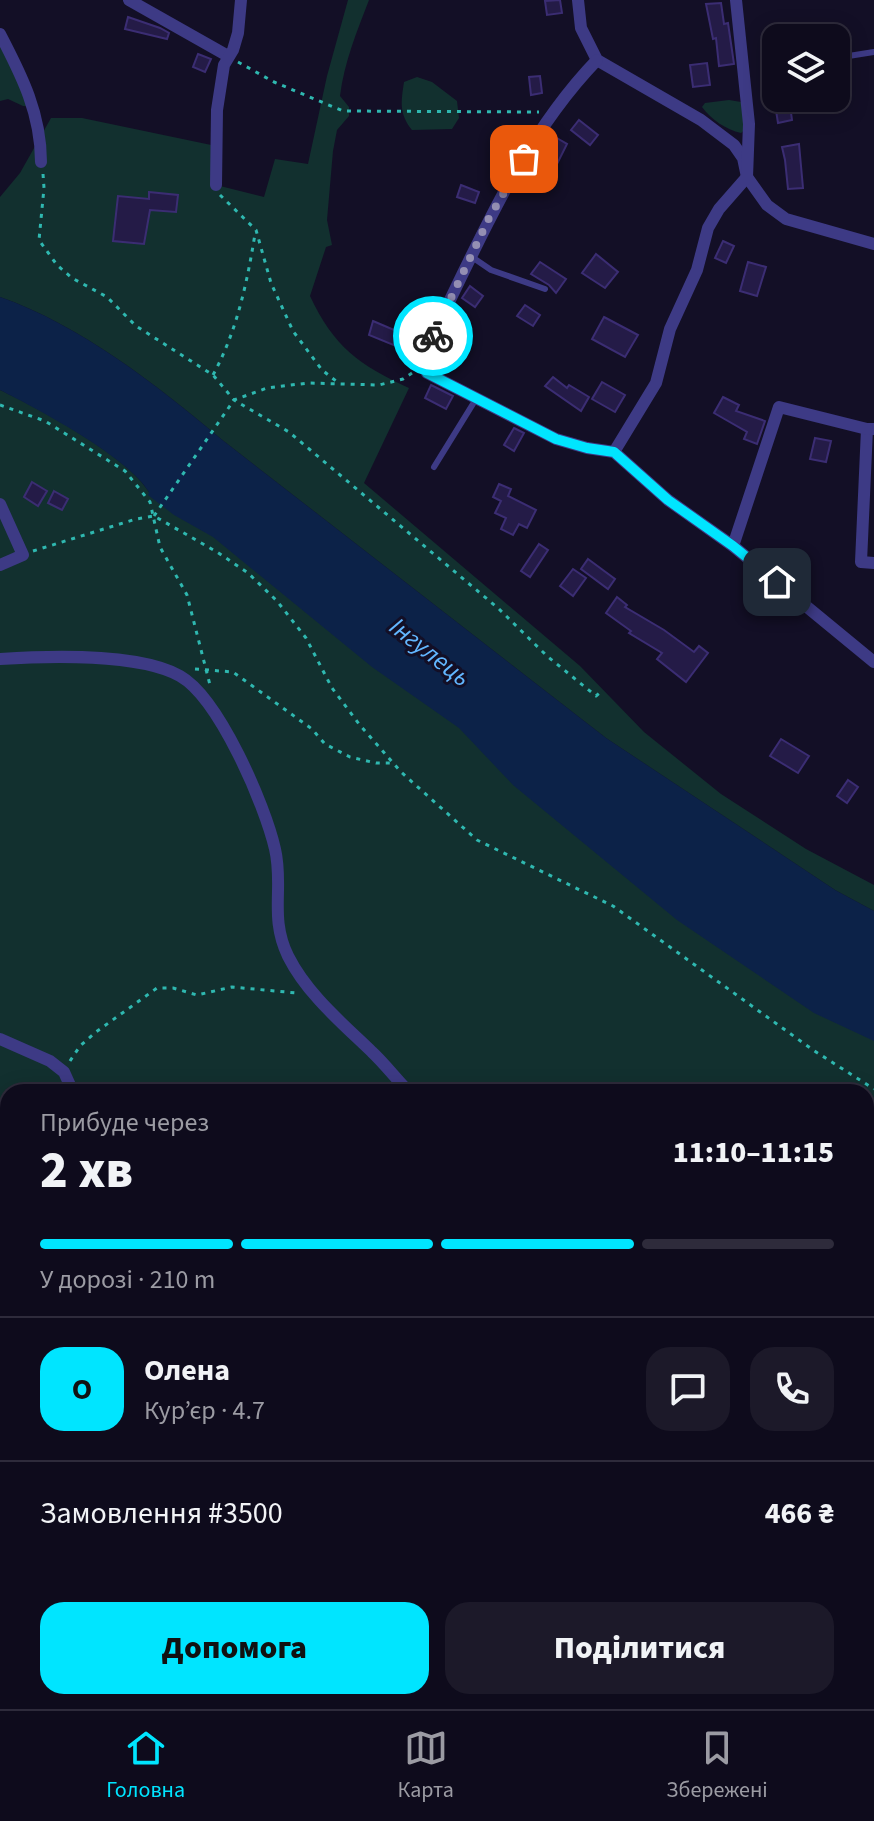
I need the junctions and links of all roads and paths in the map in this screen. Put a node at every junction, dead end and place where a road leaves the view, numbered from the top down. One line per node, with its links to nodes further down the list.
1 (129, 0): 7 (street)
2 (241, 0): 7 (street)
3 (578, 0): 9 (street)
4 (736, 0): 12 (street)
5 (0, 34): 11 (street)
6 (874, 52): 8 (lane)
7 (228, 56): 10 (path); 13 (street)
8 (850, 56)
9 (597, 60): 10 (street); 12 (street)
10 (551, 113): 16 (street)
11 (41, 162): 19 (path)
12 (747, 177): 15 (street); 25 (street)
13 (216, 185): 14 (path)
14 (256, 230): 19 (path); 20 (path)
15 (874, 244)
16 (472, 257): 17 (lane); 18 (street)
17 (545, 289)
18 (422, 359): 20 (path); 21 (street)
19 (213, 375): 22 (path)
20 (338, 383): 22 (path)
21 (476, 399): 25 (street); 26 (lane)
22 (234, 400): 28 (path); 38 (path)
23 (0, 405): 28 (path)
24 (871, 429): 29 (street); 31 (street)
25 (614, 452): 29 (street)
26 (434, 467)
27 (0, 504): 30 (street)
28 (154, 516): 30 (path); 36 (path); 39 (path)
29 (733, 546): 34 (street)
30 (23, 555): 32 (street)
31 (874, 563)
32 (0, 565)
33 (0, 659): 40 (street)
34 (874, 662)
35 (188, 669): 36 (path)
36 (205, 670): 37 (path); 39 (path)
37 (211, 689)
38 (603, 690)
39 (393, 763): 45 (path)
40 (325, 1007): 42 (path); 44 (street)
41 (0, 1039): 42 (street)
42 (66, 1076): 43 (street)
43 (70, 1084)
44 (402, 1084)
45 (866, 1084)

